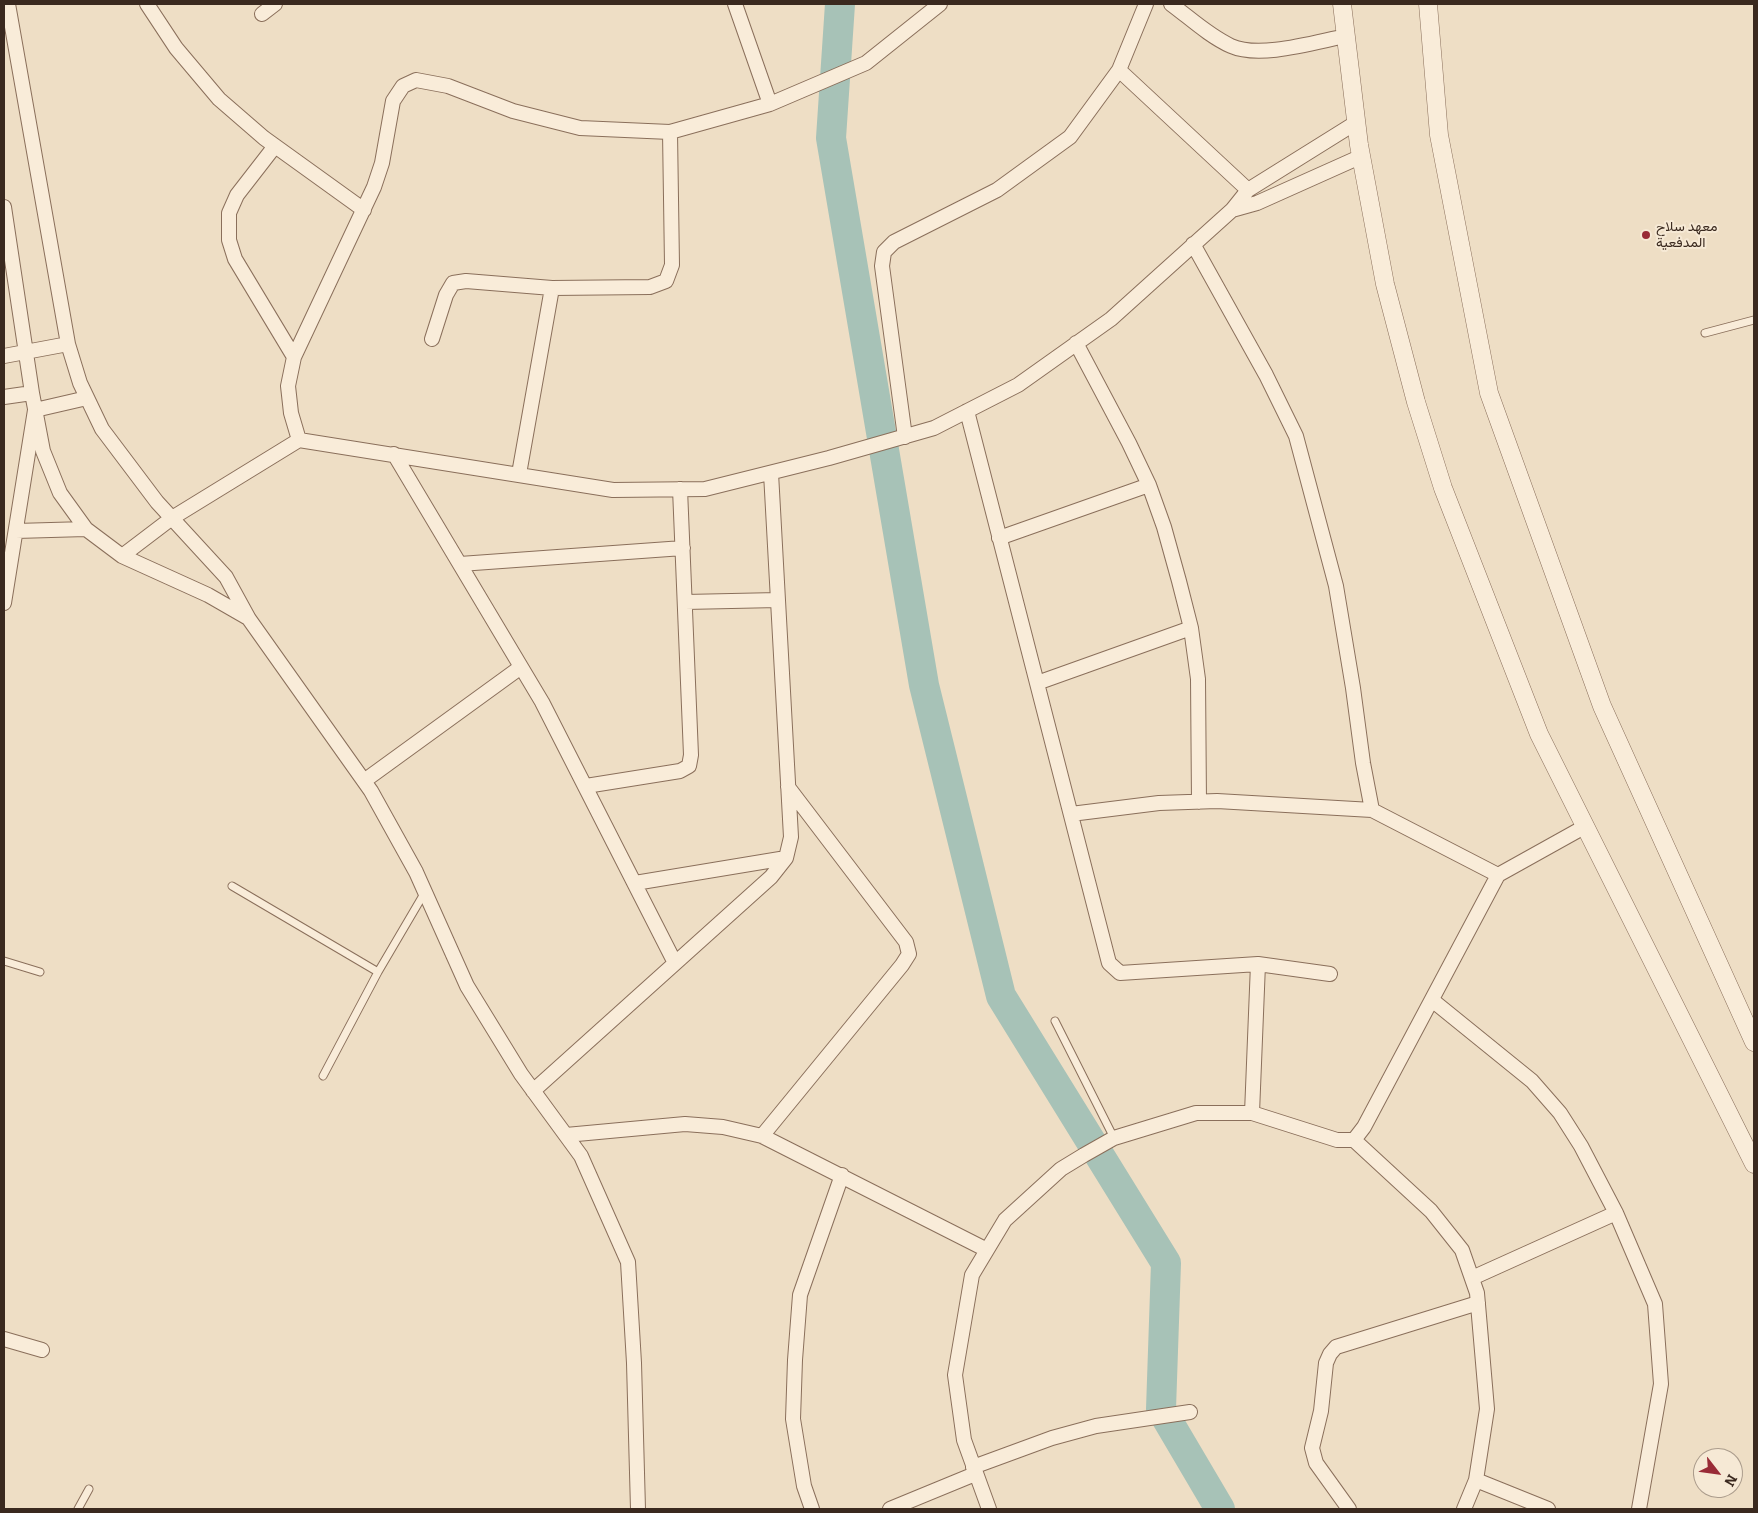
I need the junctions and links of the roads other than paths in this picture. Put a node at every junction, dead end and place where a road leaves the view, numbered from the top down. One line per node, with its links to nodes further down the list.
1 (8, 4): 27 (street)
2 (146, 4): 16 (street)
3 (275, 4): 10 (street)
4 (735, 4): 13 (street)
5 (940, 4): 13 (street)
6 (1146, 4): 12 (street)
7 (1170, 4): 11 (street)
8 (1342, 4): 11 (street)
9 (1428, 4): 79 (street)
10 (262, 14)
11 (1346, 36): 14 (street)
12 (1119, 70): 18 (street); 37 (street)
13 (770, 104): 15 (street)
14 (1357, 122): 17 (street); 18 (street)
15 (670, 132): 20 (street); 23 (street)
16 (275, 146): 20 (street); 31 (street)
17 (1362, 156): 21 (street); 65 (street)
18 (1248, 190): 21 (street)
19 (4, 207): 29 (street)
20 (364, 210): 31 (street)
21 (1232, 210): 22 (street)
22 (1193, 244): 28 (street); 63 (street)
23 (552, 288): 26 (street); 41 (street)
24 (1754, 320): 25 (lane)
25 (1705, 333)
26 (432, 338)
27 (68, 344): 29 (street); 34 (street)
28 (1076, 344): 36 (street); 42 (street)
29 (26, 351): 30 (street); 32 (street)
30 (4, 356)
31 (294, 357): 38 (street)
32 (32, 393): 33 (street); 35 (street)
33 (4, 397)
34 (88, 398): 35 (street); 44 (street)
35 (35, 410): 45 (street); 46 (street)
36 (967, 411): 37 (street); 47 (street)
37 (905, 436): 40 (street)
38 (299, 440): 39 (street); 44 (street)
39 (394, 454): 41 (street); 51 (street)
40 (771, 473): 43 (street); 52 (street)
41 (519, 474): 43 (street)
42 (1148, 485): 47 (street); 56 (street)
43 (680, 489): 49 (street)
44 (172, 518): 50 (street); 55 (street)
45 (86, 529): 46 (street); 50 (street)
46 (16, 531): 48 (street)
47 (999, 538): 58 (street)
48 (8, 548): 54 (street)
49 (682, 548): 51 (street); 53 (street)
50 (122, 556): 55 (street)
51 (460, 564): 57 (street)
52 (778, 600): 53 (street); 61 (street)
53 (685, 602): 60 (street)
54 (4, 603)
55 (249, 618): 59 (street)
56 (1191, 628): 58 (street); 62 (street)
57 (521, 667): 59 (street); 60 (street)
58 (1037, 683): 64 (street)
59 (364, 780): 70 (street)
60 (586, 786): 68 (street)
61 (788, 787): 66 (street); 84 (street)
62 (1199, 802): 63 (street); 64 (street)
63 (1372, 810): 67 (street)
64 (1071, 814): 73 (street)
65 (1586, 826): 67 (street); 87 (street)
66 (786, 858): 68 (street); 72 (street)
67 (1498, 875): 77 (street)
68 (635, 883): 72 (street)
69 (232, 886): 75 (lane)
70 (425, 892): 75 (lane); 81 (street)
71 (4, 961): 74 (lane)
72 (675, 963): 81 (street)
73 (1258, 964): 76 (street); 82 (street)
74 (40, 972)
75 (378, 972): 80 (lane)
76 (1330, 974)
77 (1432, 1000): 86 (street); 89 (street)
78 (1055, 1021): 85 (lane)
79 (1754, 1042)
80 (322, 1076)
81 (533, 1091): 83 (street)
82 (1252, 1113): 85 (street); 86 (street)
83 (566, 1135): 84 (street); 100 (street)
84 (762, 1136): 88 (street)
85 (1114, 1138): 90 (street)
86 (1354, 1140): 91 (street)
87 (1754, 1164)
88 (842, 1175): 90 (street); 101 (street)
89 (1616, 1214): 91 (street); 107 (street)
90 (987, 1250): 96 (street)
91 (1472, 1278): 92 (street)
92 (1478, 1302): 97 (street); 104 (street)
93 (4, 1339): 94 (street)
94 (42, 1350)
95 (1190, 1412): 96 (street)
96 (974, 1471): 102 (street); 103 (street)
97 (1476, 1480): 105 (street); 106 (street)
98 (88, 1489): 99 (lane)
99 (78, 1509)
100 (638, 1509)
101 (812, 1509)
102 (890, 1509)
103 (988, 1509)
104 (1349, 1509)
105 (1464, 1509)
106 (1548, 1509)
107 (1639, 1509)

